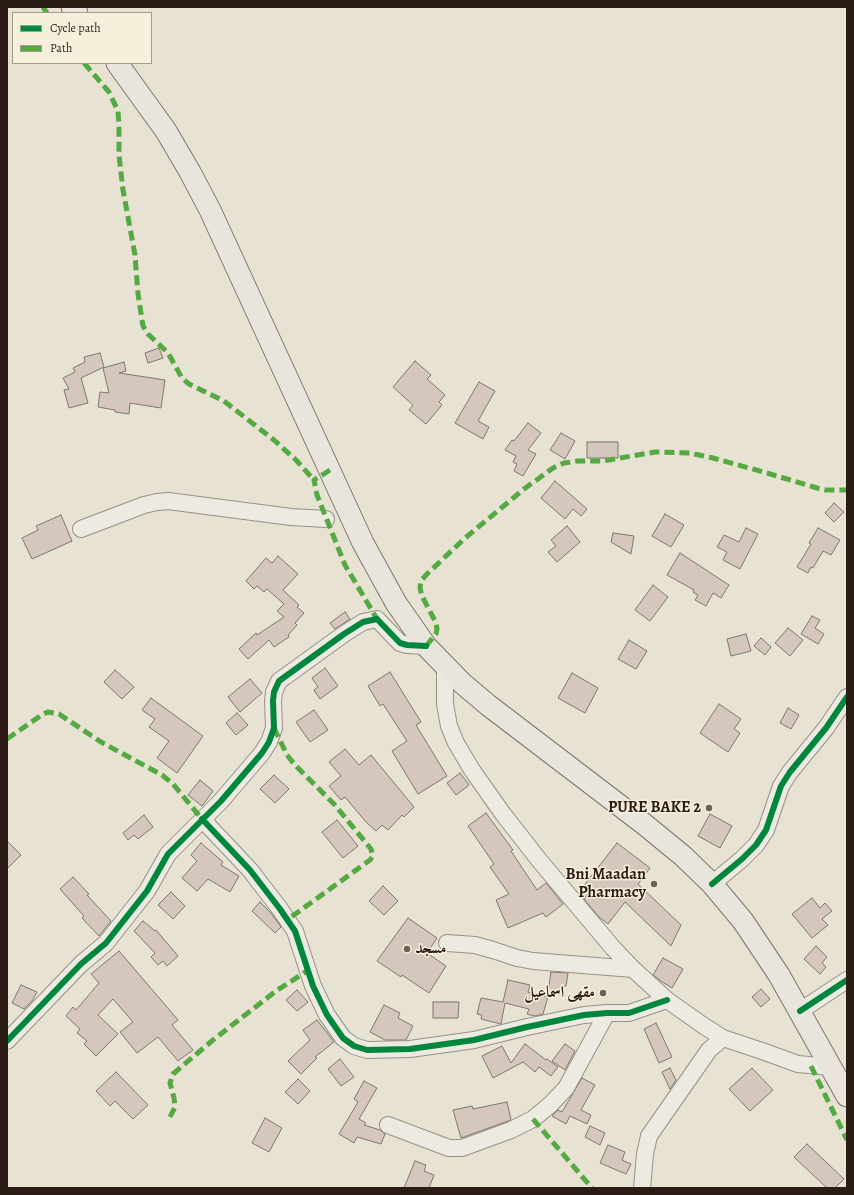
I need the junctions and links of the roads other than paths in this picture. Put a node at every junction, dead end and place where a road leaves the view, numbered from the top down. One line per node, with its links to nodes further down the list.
1 (117, 64): 4 (main road)
2 (326, 519): 3 (street)
3 (81, 529)
4 (426, 646): 5 (main road); 7 (street)
5 (445, 666): 8 (main road); 10 (street)
6 (847, 697): 8 (street)
7 (202, 819): 14 (street); 16 (street)
8 (712, 884): 13 (main road)
9 (447, 943): 10 (street)
10 (633, 969): 12 (street)
11 (847, 980): 13 (street)
12 (667, 1000): 14 (street); 15 (street)
13 (800, 1011): 17 (main road)
14 (607, 1013): 19 (street)
15 (723, 1038): 17 (street); 20 (street)
16 (7, 1041)
17 (831, 1067): 18 (main road)
18 (847, 1096)
19 (388, 1125)
20 (642, 1188)

